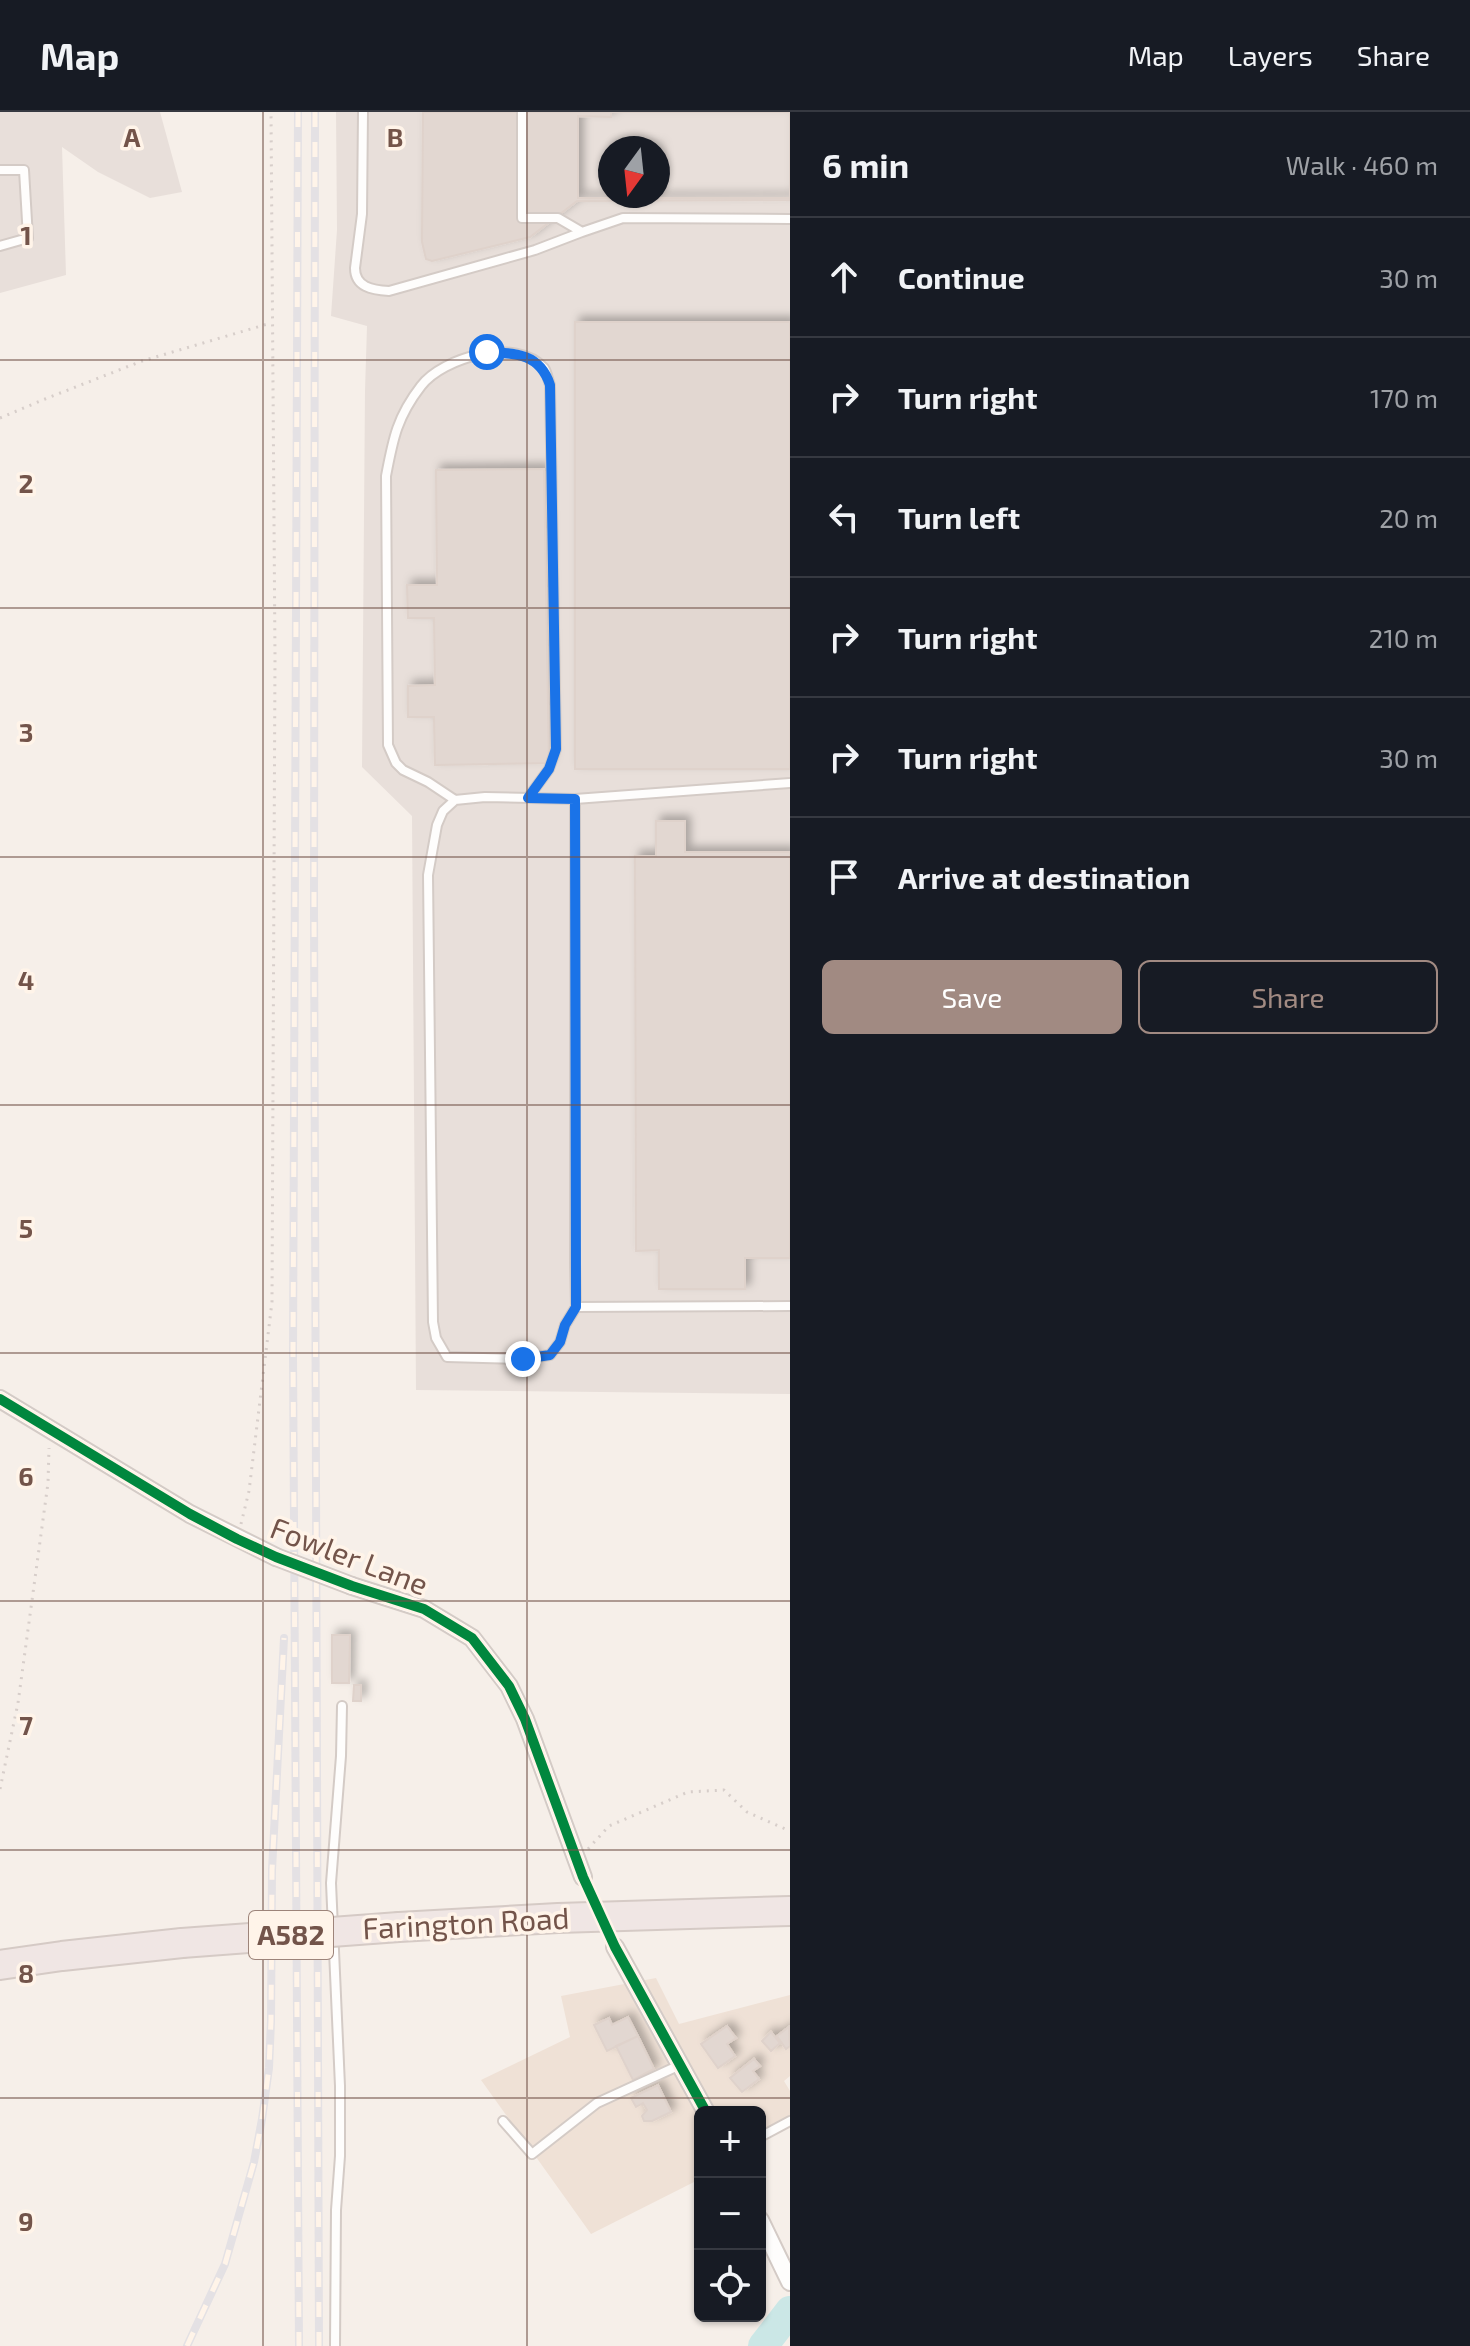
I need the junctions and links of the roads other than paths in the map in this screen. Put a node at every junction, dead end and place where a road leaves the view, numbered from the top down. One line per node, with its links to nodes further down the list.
1 (363, 112): 5 (lane)
2 (522, 112): 5 (lane)
3 (0, 170): 6 (lane)
4 (790, 219): 5 (lane)
5 (582, 232)
6 (0, 246)
7 (790, 783): 9 (lane)
8 (528, 798): 9 (lane); 10 (lane); 10 (lane)
9 (575, 799): 12 (lane)
10 (455, 800): 12 (lane)
11 (790, 1306): 12 (lane)
12 (576, 1307)
13 (0, 1399): 15 (street, Fowler Lane, bridge)
14 (342, 1706): 26 (lane)
15 (581, 1869)
16 (790, 1911): 18 (highway, Farington Road / A582, bridge)
17 (615, 1947): 19 (street)
18 (0, 1965)
19 (680, 2065): 20 (street); 21 (lane)
20 (703, 2106)
21 (503, 2121)
22 (790, 2121): 23 (lane)
23 (766, 2134)
24 (766, 2232): 25 (street)
25 (790, 2282)
26 (335, 2346)

